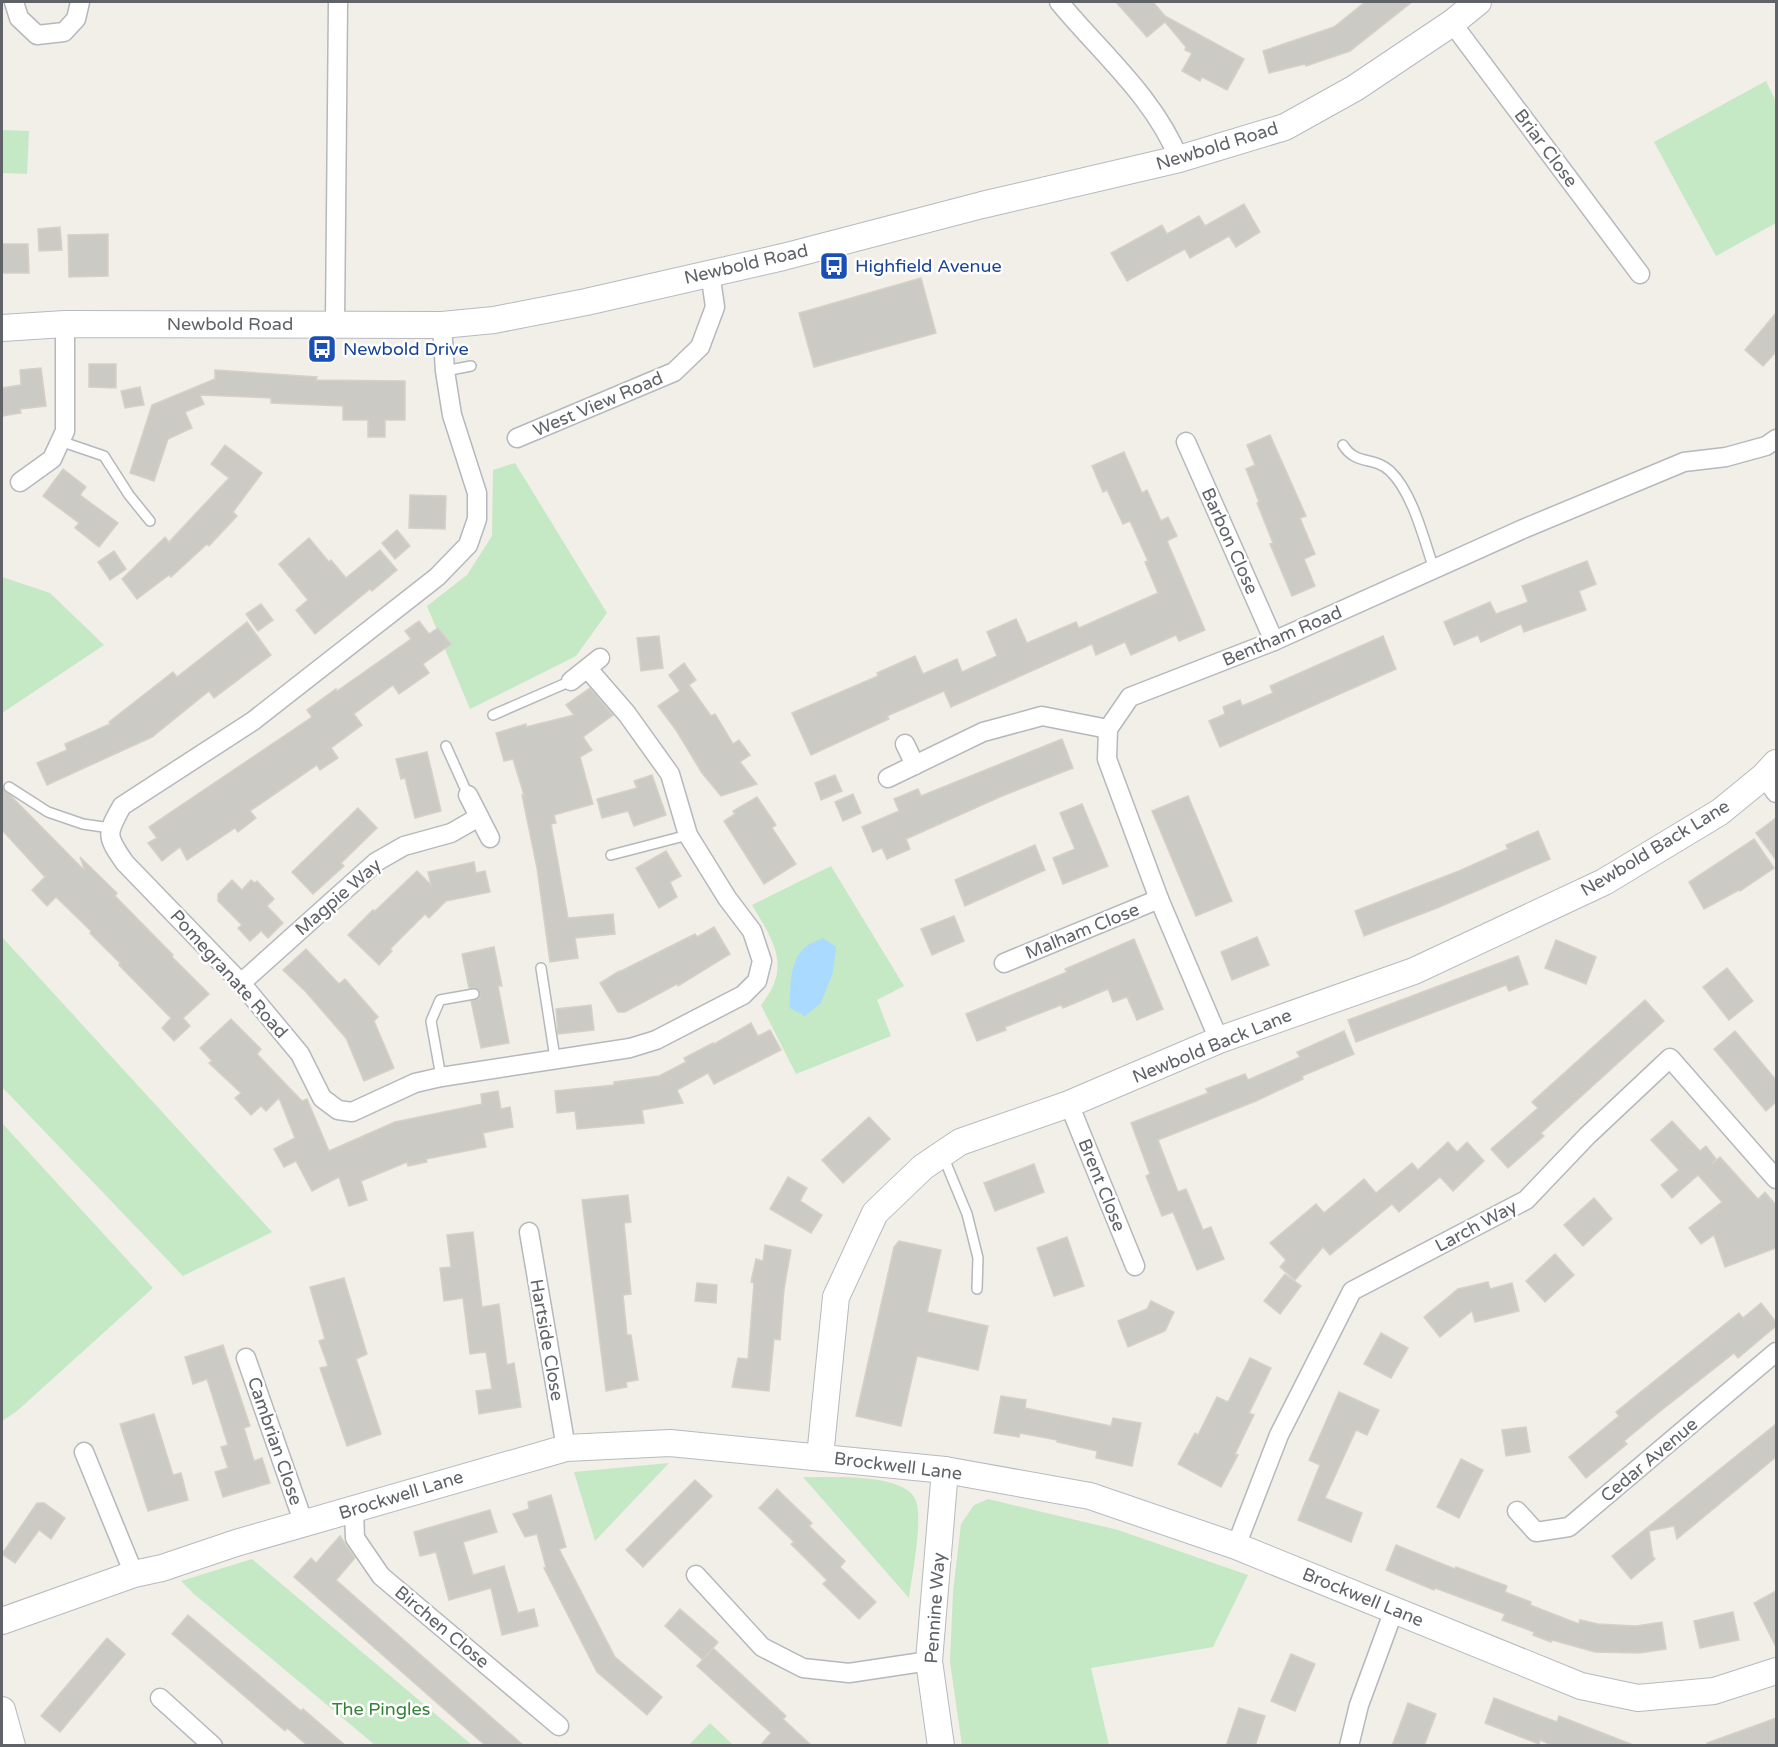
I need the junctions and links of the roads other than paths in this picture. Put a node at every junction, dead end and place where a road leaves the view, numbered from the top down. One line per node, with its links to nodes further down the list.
1 (14, 2): 2 (street)
2 (81, 2)
3 (338, 2): 11 (street)
4 (1059, 2): 7 (street)
5 (1478, 2): 6 (street, Newbold Road)
6 (1452, 22): 7 (street, Newbold Road); 9 (street, Briar Close)
7 (1179, 159): 8 (street, Newbold Road)
8 (710, 273): 12 (street, Newbold Road); 16 (street, West View Road)
9 (1640, 274)
10 (65, 324): 11 (street, Newbold Road); 13 (street, Newbold Road); 18 (street)
11 (335, 324): 12 (street, Newbold Road)
12 (442, 325): 15 (street)
13 (2, 328)
14 (471, 366): 15 (lane)
15 (445, 371): 36 (street)
16 (517, 438)
17 (1776, 439): 23 (street, Bentham Road)
18 (60, 441): 21 (street); 22 (lane)
19 (1186, 442): 24 (street, Barbon Close)
20 (1343, 444): 23 (lane)
21 (20, 482)
22 (150, 521)
23 (1434, 569): 24 (street, Bentham Road)
24 (1274, 641): 27 (street, Bentham Road)
25 (572, 681): 26 (lane); 37 (street, Pomegranate Road)
26 (493, 715)
27 (1108, 729): 30 (street); 40 (street)
28 (905, 744): 30 (street)
29 (446, 746): 34 (lane)
30 (915, 765): 32 (street)
31 (1772, 777): 45 (street, Newbold Back Lane)
32 (888, 778)
33 (9, 787): 36 (lane)
34 (468, 795): 35 (street)
35 (479, 817): 38 (street); 43 (street, Magpie Way)
36 (110, 828): 43 (street, Pomegranate Road)
37 (688, 835): 39 (lane); 46 (street, Pomegranate Road)
38 (490, 838)
39 (611, 855)
40 (1159, 899): 41 (street, Malham Close); 45 (street)
41 (1004, 963)
42 (541, 968): 46 (lane)
43 (241, 983): 47 (street, Pomegranate Road)
44 (474, 994): 47 (lane)
45 (1219, 1040): 48 (street, Newbold Back Lane)
46 (555, 1058): 47 (street, Pomegranate Road)
47 (441, 1077)
48 (1069, 1104): 49 (street, Newbold Back Lane); 52 (street, Brent Close)
49 (943, 1154): 53 (lane); 58 (street, Newbold Back Lane)
50 (1776, 1179): 63 (street, Larch Way)
51 (529, 1232): 56 (street, Hartside Close)
52 (1135, 1266)
53 (977, 1289)
54 (1776, 1352): 61 (street, Cedar Avenue)
55 (246, 1358): 62 (street, Cambrian Close)
56 (566, 1448): 58 (street, Brockwell Lane); 60 (street, Brockwell Lane)
57 (84, 1452): 64 (street)
58 (820, 1457): 59 (street, Brockwell Lane)
59 (945, 1470): 63 (street, Brockwell Lane); 68 (street, Pennine Way)
60 (354, 1510): 62 (street, Brockwell Lane); 72 (street, Birchen Close)
61 (1517, 1511)
62 (304, 1524): 64 (street, Brockwell Lane)
63 (1236, 1546): 66 (street, Brockwell Lane)
64 (135, 1574): 67 (street, Brockwell Lane)
65 (696, 1575): 68 (street)
66 (1394, 1610): 69 (street, Brockwell Lane); 76 (street)
67 (2, 1621)
68 (930, 1661): 75 (street, Pennine Way)
69 (1776, 1671)
70 (160, 1698): 74 (street)
71 (2, 1717): 73 (street)
72 (559, 1726)
73 (12, 1746)
74 (213, 1746)
75 (941, 1746)
76 (1349, 1746)

